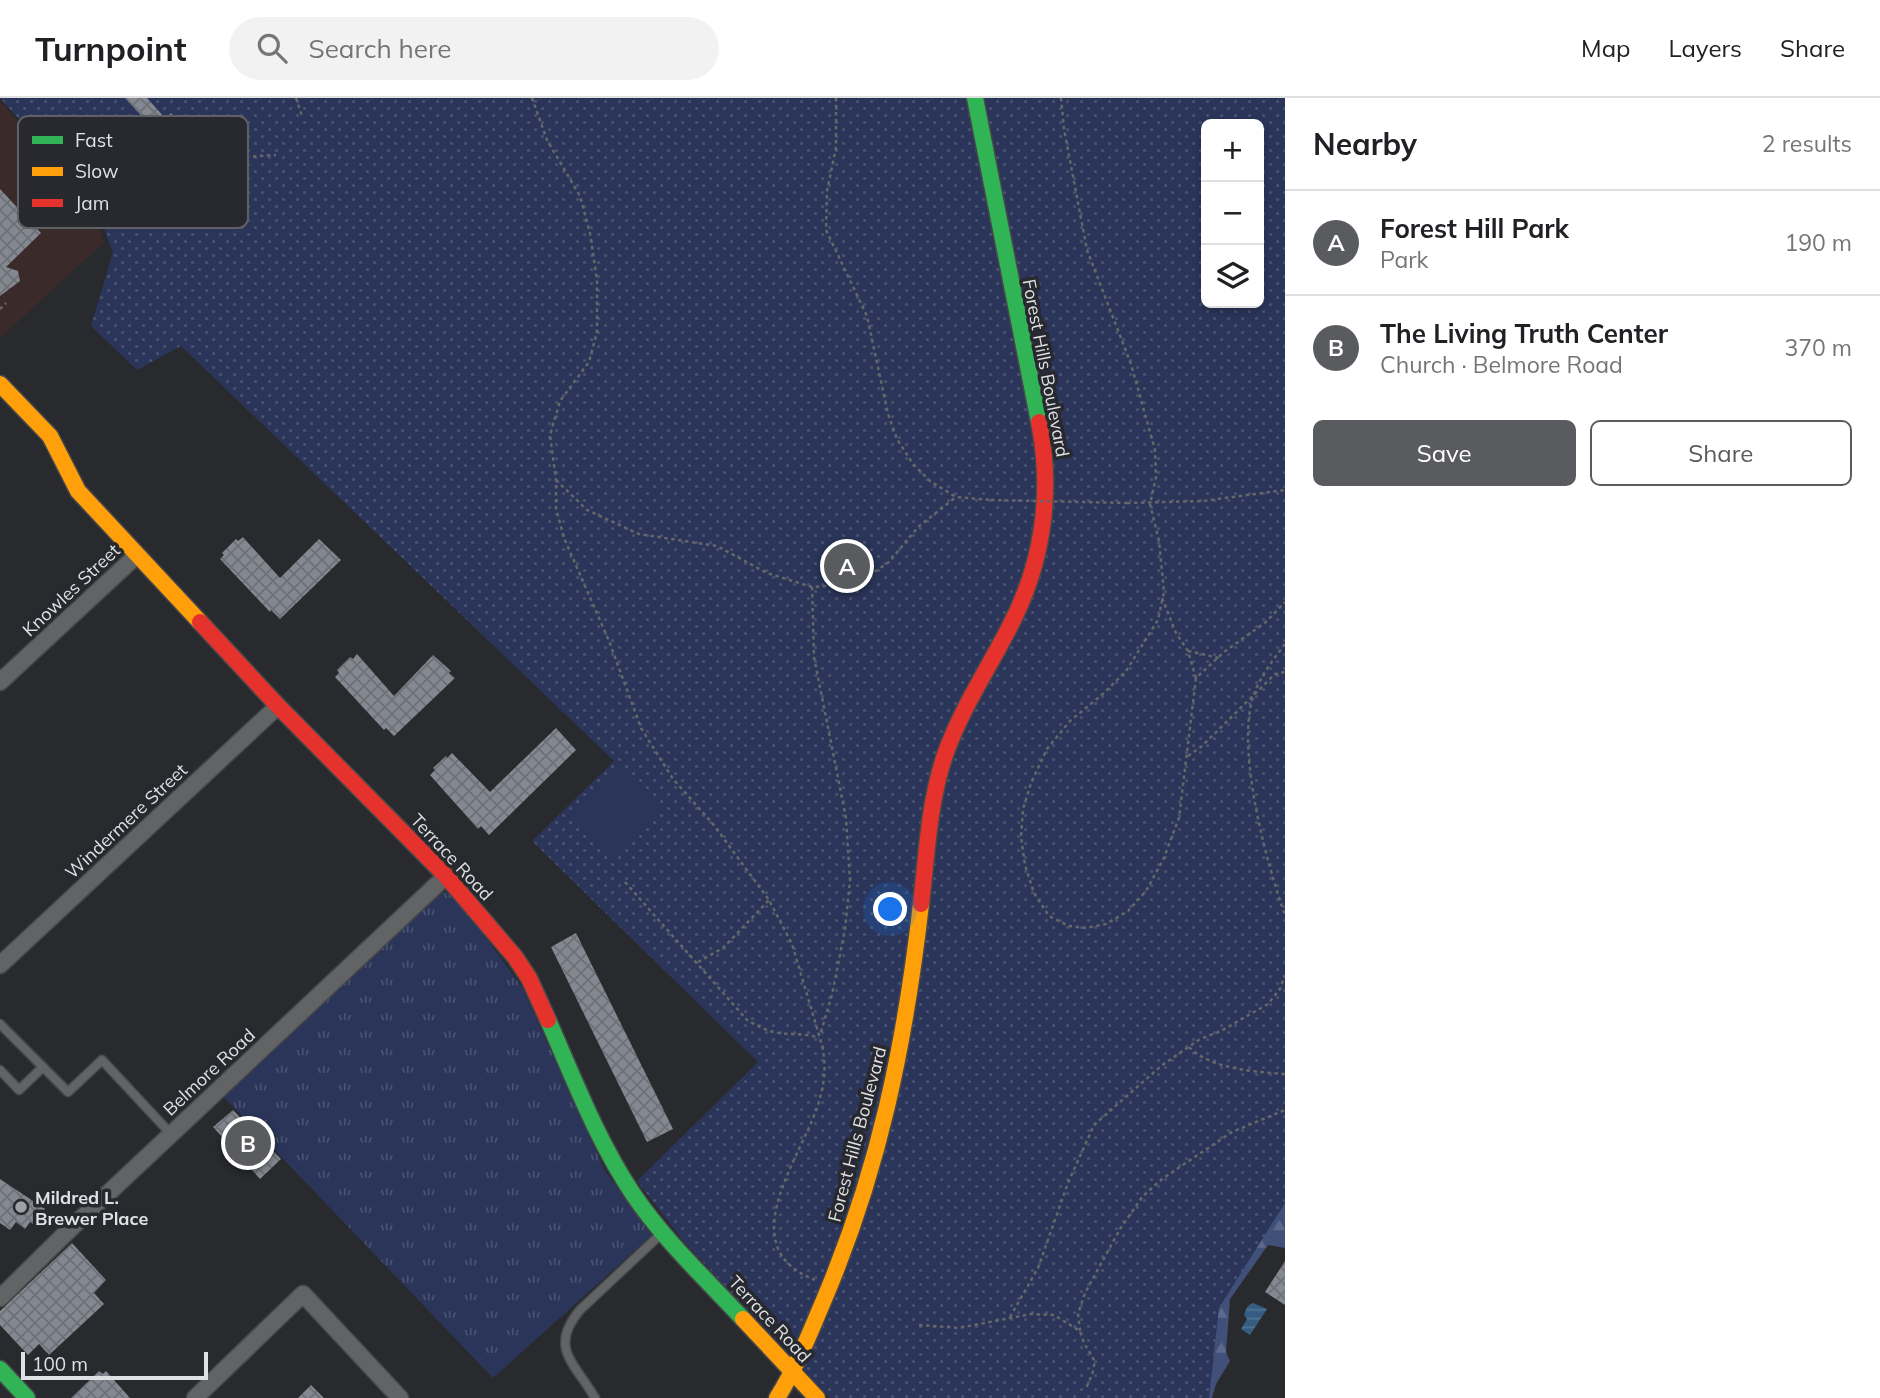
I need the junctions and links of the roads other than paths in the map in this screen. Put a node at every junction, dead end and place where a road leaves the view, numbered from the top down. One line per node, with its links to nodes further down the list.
1 (975, 98): 15 (street, Forest Hills Boulevard)
2 (4, 394): 3 (street, Terrace Road)
3 (137, 555): 4 (street, Knowles Street); 5 (street, Terrace Road)
4 (0, 682)
5 (278, 706): 6 (street, Terrace Road); 7 (street, Windermere Street)
6 (446, 876): 11 (street, Belmore Road); 12 (street, Terrace Road)
7 (0, 965)
8 (0, 1024): 9 (lane)
9 (43, 1067): 10 (lane); 11 (lane)
10 (0, 1070)
11 (171, 1134): 13 (street, Belmore Road)
12 (663, 1233): 15 (street, Terrace Road); 19 (lane)
13 (0, 1298)
14 (0, 1369): 16 (street)
15 (793, 1373): 20 (street, Forest Hills Boulevard); 21 (street, Terrace Road)
16 (27, 1398)
17 (195, 1398): 18 (street)
18 (400, 1398)
19 (595, 1398)
20 (777, 1398)
21 (817, 1398)

